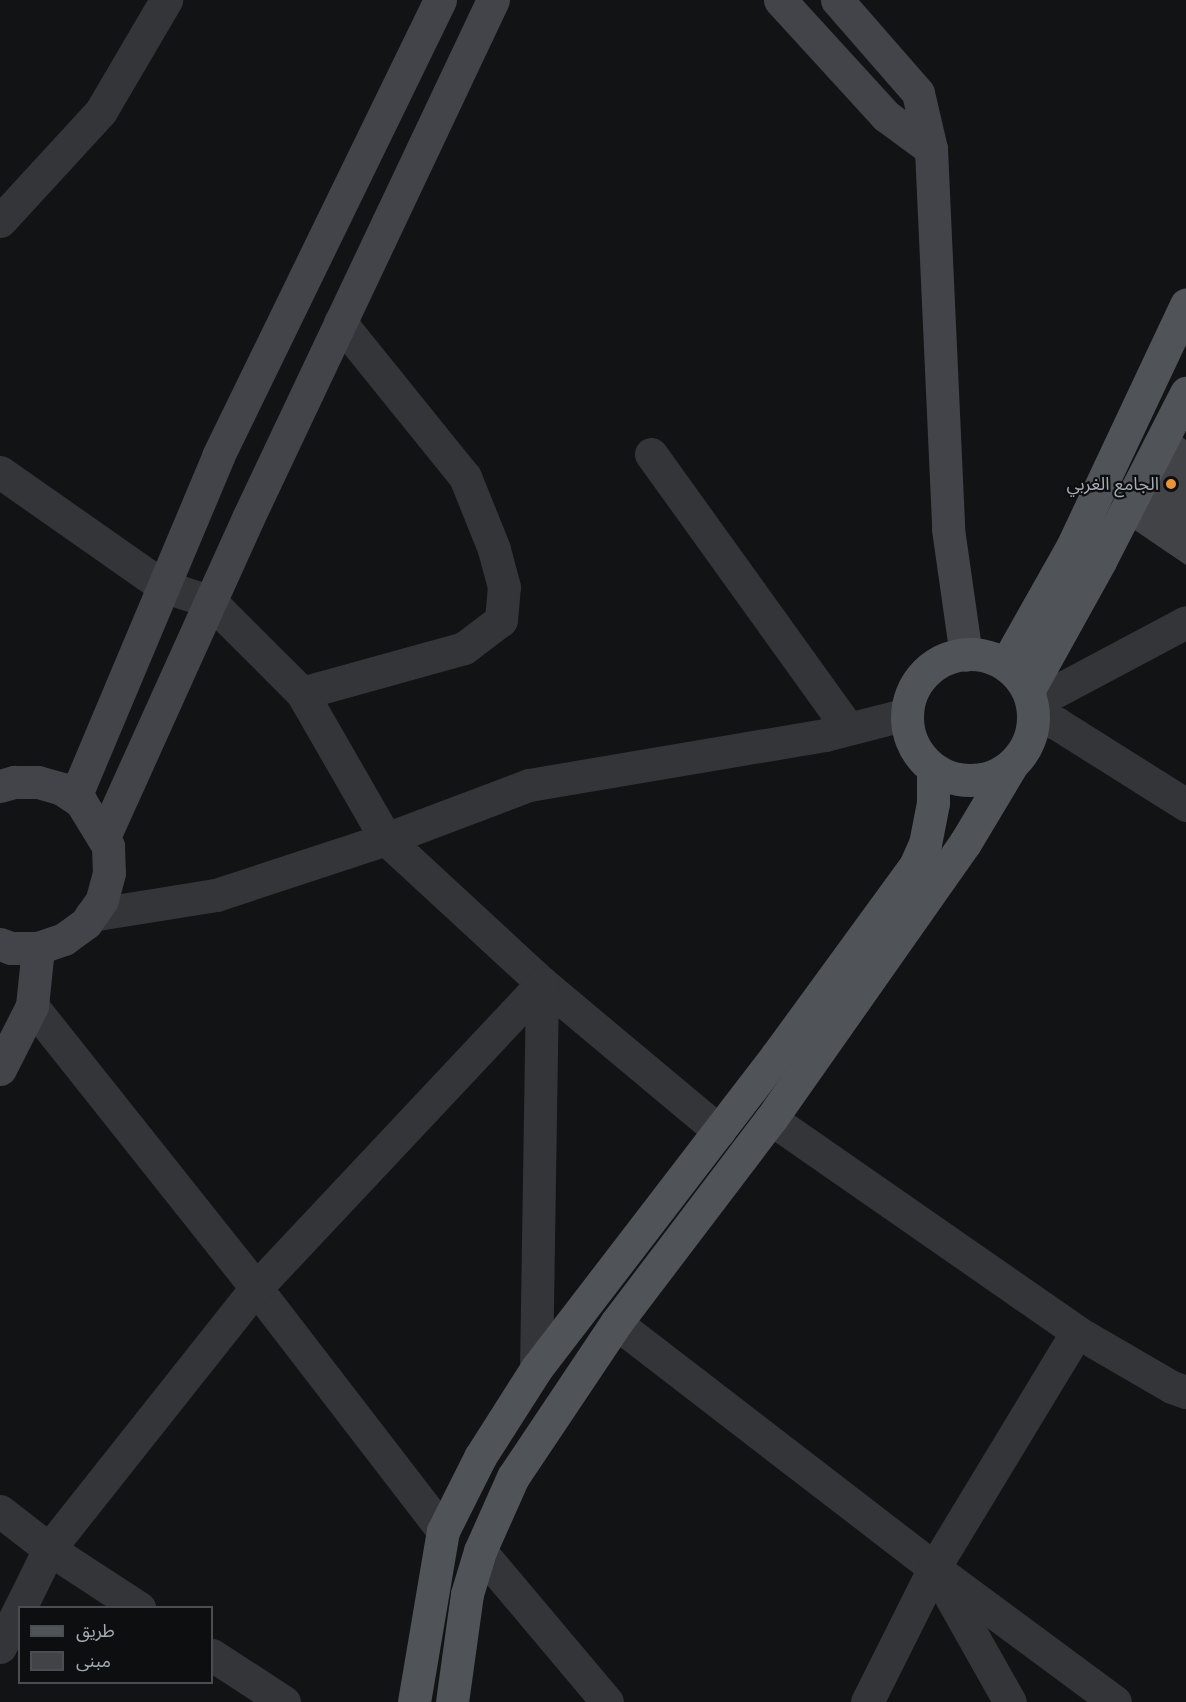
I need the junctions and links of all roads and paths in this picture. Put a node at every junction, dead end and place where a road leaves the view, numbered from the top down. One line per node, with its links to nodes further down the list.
1 (166, 0): 7 (street)
2 (440, 0): 13 (main road)
3 (493, 0): 9 (main road)
4 (780, 0): 6 (main road)
5 (837, 0): 6 (main road)
6 (931, 149): 16 (main road)
7 (0, 221)
8 (1186, 305): 17 (main road)
9 (340, 322): 14 (main road); 18 (street)
10 (1186, 393): 19 (main road)
11 (651, 454): 21 (street)
12 (0, 472): 13 (street)
13 (163, 586): 14 (street); 25 (main road)
14 (211, 602): 18 (street); 27 (main road)
15 (1186, 622): 19 (street)
16 (966, 655): 17 (main road); 20 (main road)
17 (1006, 664): 19 (main road)
18 (302, 693): 28 (street)
19 (1031, 704): 22 (main road); 26 (street)
20 (907, 714): 21 (street); 23 (main road)
21 (848, 728): 28 (street)
22 (1011, 766): 23 (main road); 35 (main road)
23 (933, 769): 36 (main road)
24 (5, 779): 25 (main road)
25 (75, 797): 27 (main road)
26 (1186, 805)
27 (104, 837): 29 (main road)
28 (386, 839): 29 (street); 32 (street)
29 (91, 915): 31 (main road)
30 (0, 944): 31 (main road)
31 (38, 948): 33 (main road)
32 (542, 983): 36 (street); 37 (street); 40 (street)
33 (32, 1006): 34 (main road); 37 (street)
34 (0, 1069)
35 (771, 1119): 38 (main road); 39 (street)
36 (719, 1131): 40 (main road)
37 (256, 1288): 43 (street); 44 (street)
38 (616, 1323): 45 (main road); 46 (street)
39 (1077, 1332): 41 (street); 46 (street)
40 (536, 1369): 43 (main road)
41 (1186, 1392)
42 (0, 1511): 44 (street)
43 (443, 1531): 53 (main road)
44 (49, 1550): 47 (street); 48 (street)
45 (480, 1551): 54 (main road); 55 (street)
46 (934, 1568): 56 (street); 57 (street); 58 (street)
47 (21, 1606)
48 (136, 1606)
49 (18, 1612): 50 (street)
50 (0, 1647)
51 (213, 1656): 52 (street)
52 (284, 1702)
53 (414, 1702)
54 (452, 1702)
55 (607, 1702)
56 (867, 1702)
57 (1010, 1702)
58 (1115, 1702)

